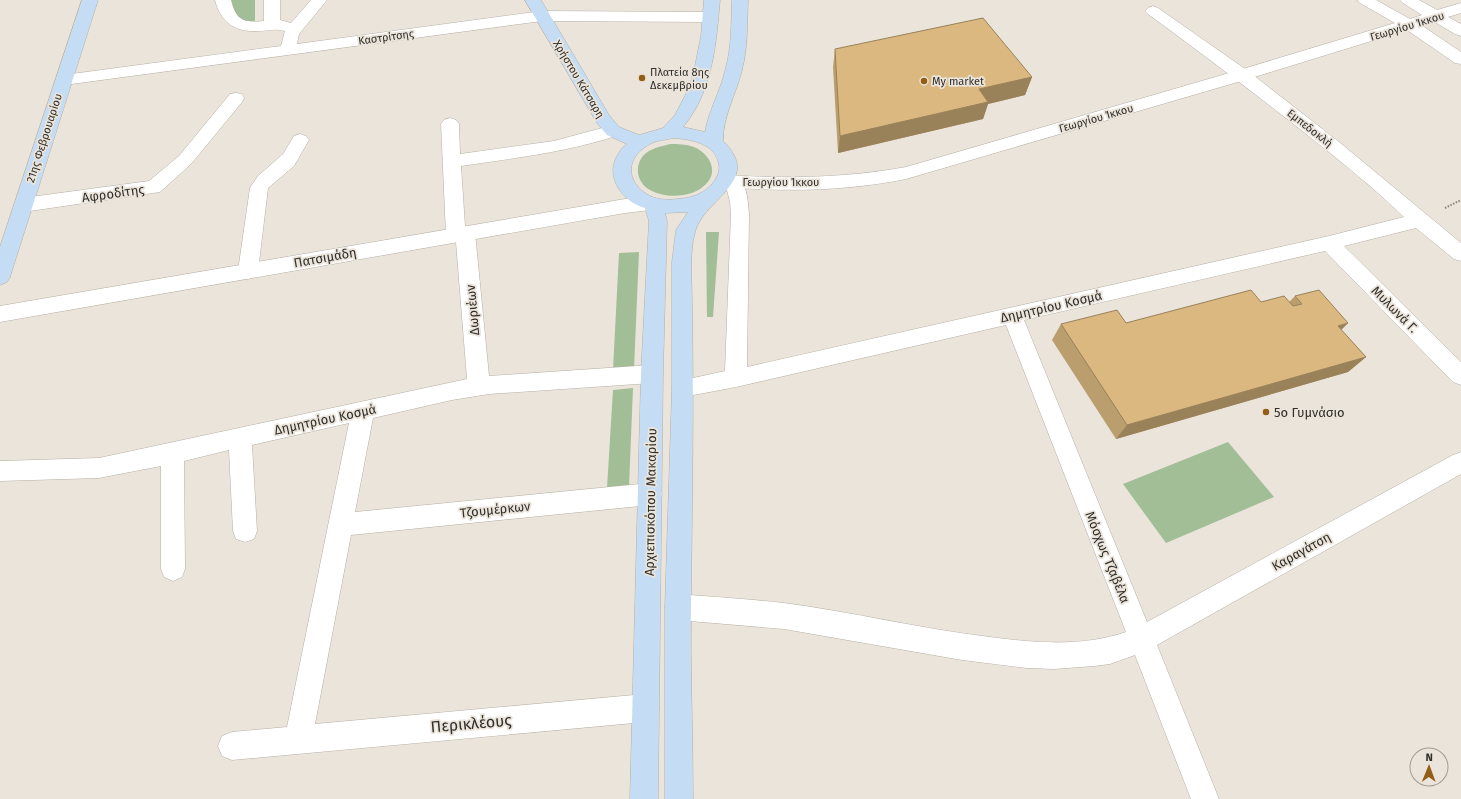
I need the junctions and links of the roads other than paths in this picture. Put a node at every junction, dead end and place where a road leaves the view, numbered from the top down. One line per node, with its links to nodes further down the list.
1 (90, 0): 22 (main road, 21ης Φεβρουαρίου)
2 (223, 0): 15 (street)
3 (272, 0): 15 (street)
4 (319, 0): 17 (street)
5 (533, 0): 12 (main road, Χρήστου Κάτσαρη)
6 (712, 0): 13 (main road)
7 (740, 0): 29 (main road)
8 (1365, 0): 16 (street)
9 (1408, 0): 14 (street)
10 (1461, 8): 14 (street, Γεωργίου Ίκκου)
11 (1153, 11): 21 (street, Εμπεδοκλή)
12 (542, 16): 13 (street, Καστρίτσης); 19 (street, Καστρίτσης); 25 (main road, Χρήστου Κάτσαρη)
13 (710, 17): 26 (main road)
14 (1436, 17): 16 (street, Γεωργίου Ίκκου); 18 (street)
15 (274, 24): 17 (street)
16 (1410, 25): 20 (street); 21 (street, Γεωργίου Ίκκου)
17 (294, 28): 19 (street)
18 (1461, 31)
19 (288, 51): 22 (street, Καστρίτσης)
20 (1461, 59)
21 (1242, 75): 31 (street, Γεωργίου Ίκκου); 34 (street, Εμπεδοκλή)
22 (64, 80): 33 (main road, 21ης Φεβρουαρίου)
23 (236, 98): 33 (street, Αφροδίτης)
24 (450, 124): 30 (street, Δωριέων)
25 (613, 131): 28 (main road, Χρήστου Κάτσαρη); 30 (street)
26 (669, 133): 28 (main road); 29 (main road)
27 (300, 140): 38 (street)
28 (639, 142): 32 (main road)
29 (714, 144): 31 (main road)
30 (452, 161): 35 (street, Δωριέων)
31 (723, 186): 32 (main road); 44 (street); 46 (main road)
32 (653, 204): 35 (street, Πατσιμάδη); 42 (main road, Αρχιεπισκόπου Μακαρίου)
33 (22, 205): 39 (main road, 21ης Φεβρουαρίου)
34 (1419, 220): 36 (street, Δημητρίου Κοσμά); 37 (street, Εμπεδοκλή)
35 (461, 234): 38 (street, Πατσιμάδη); 45 (street, Δωριέων)
36 (1329, 242): 41 (street, Δημητρίου Κοσμά); 43 (street, Μυλωνά Γ.)
37 (1461, 254)
38 (248, 271): 40 (street, Πατσιμάδη)
39 (0, 277)
40 (0, 314)
41 (1012, 315): 44 (street, Δημητρίου Κοσμά); 57 (street, Μόσχως Τζαβέλα)
42 (652, 374): 45 (street, Δημητρίου Κοσμά); 52 (main road, Αρχιεπισκόπου Μακαρίου)
43 (1461, 376)
44 (736, 378): 46 (street, Δημητρίου Κοσμά)
45 (479, 387): 47 (street, Δημητρίου Κοσμά)
46 (683, 388): 56 (main road)
47 (362, 411): 48 (street, Δημητρίου Κοσμά); 53 (street)
48 (240, 437): 49 (street, Δημητρίου Κοσμά); 54 (street)
49 (172, 454): 51 (street, Δημητρίου Κοσμά); 55 (street)
50 (1461, 462): 57 (street, Καραγάτση)
51 (0, 471)
52 (650, 494): 53 (street, Τζουμέρκων); 58 (main road, Αρχιεπισκόπου Μακαρίου)
53 (340, 525): 59 (street)
54 (245, 531)
55 (173, 569)
56 (678, 607): 57 (street, Καραγάτση); 62 (main road)
57 (1141, 640): 63 (street, Μόσχως Τζαβέλα)
58 (644, 708): 59 (street, Περικλέους); 61 (main road, Αρχιεπισκόπου Μακαρίου)
59 (298, 739): 60 (street, Περικλέους)
60 (232, 746)
61 (644, 799)
62 (679, 799)
63 (1205, 799)

